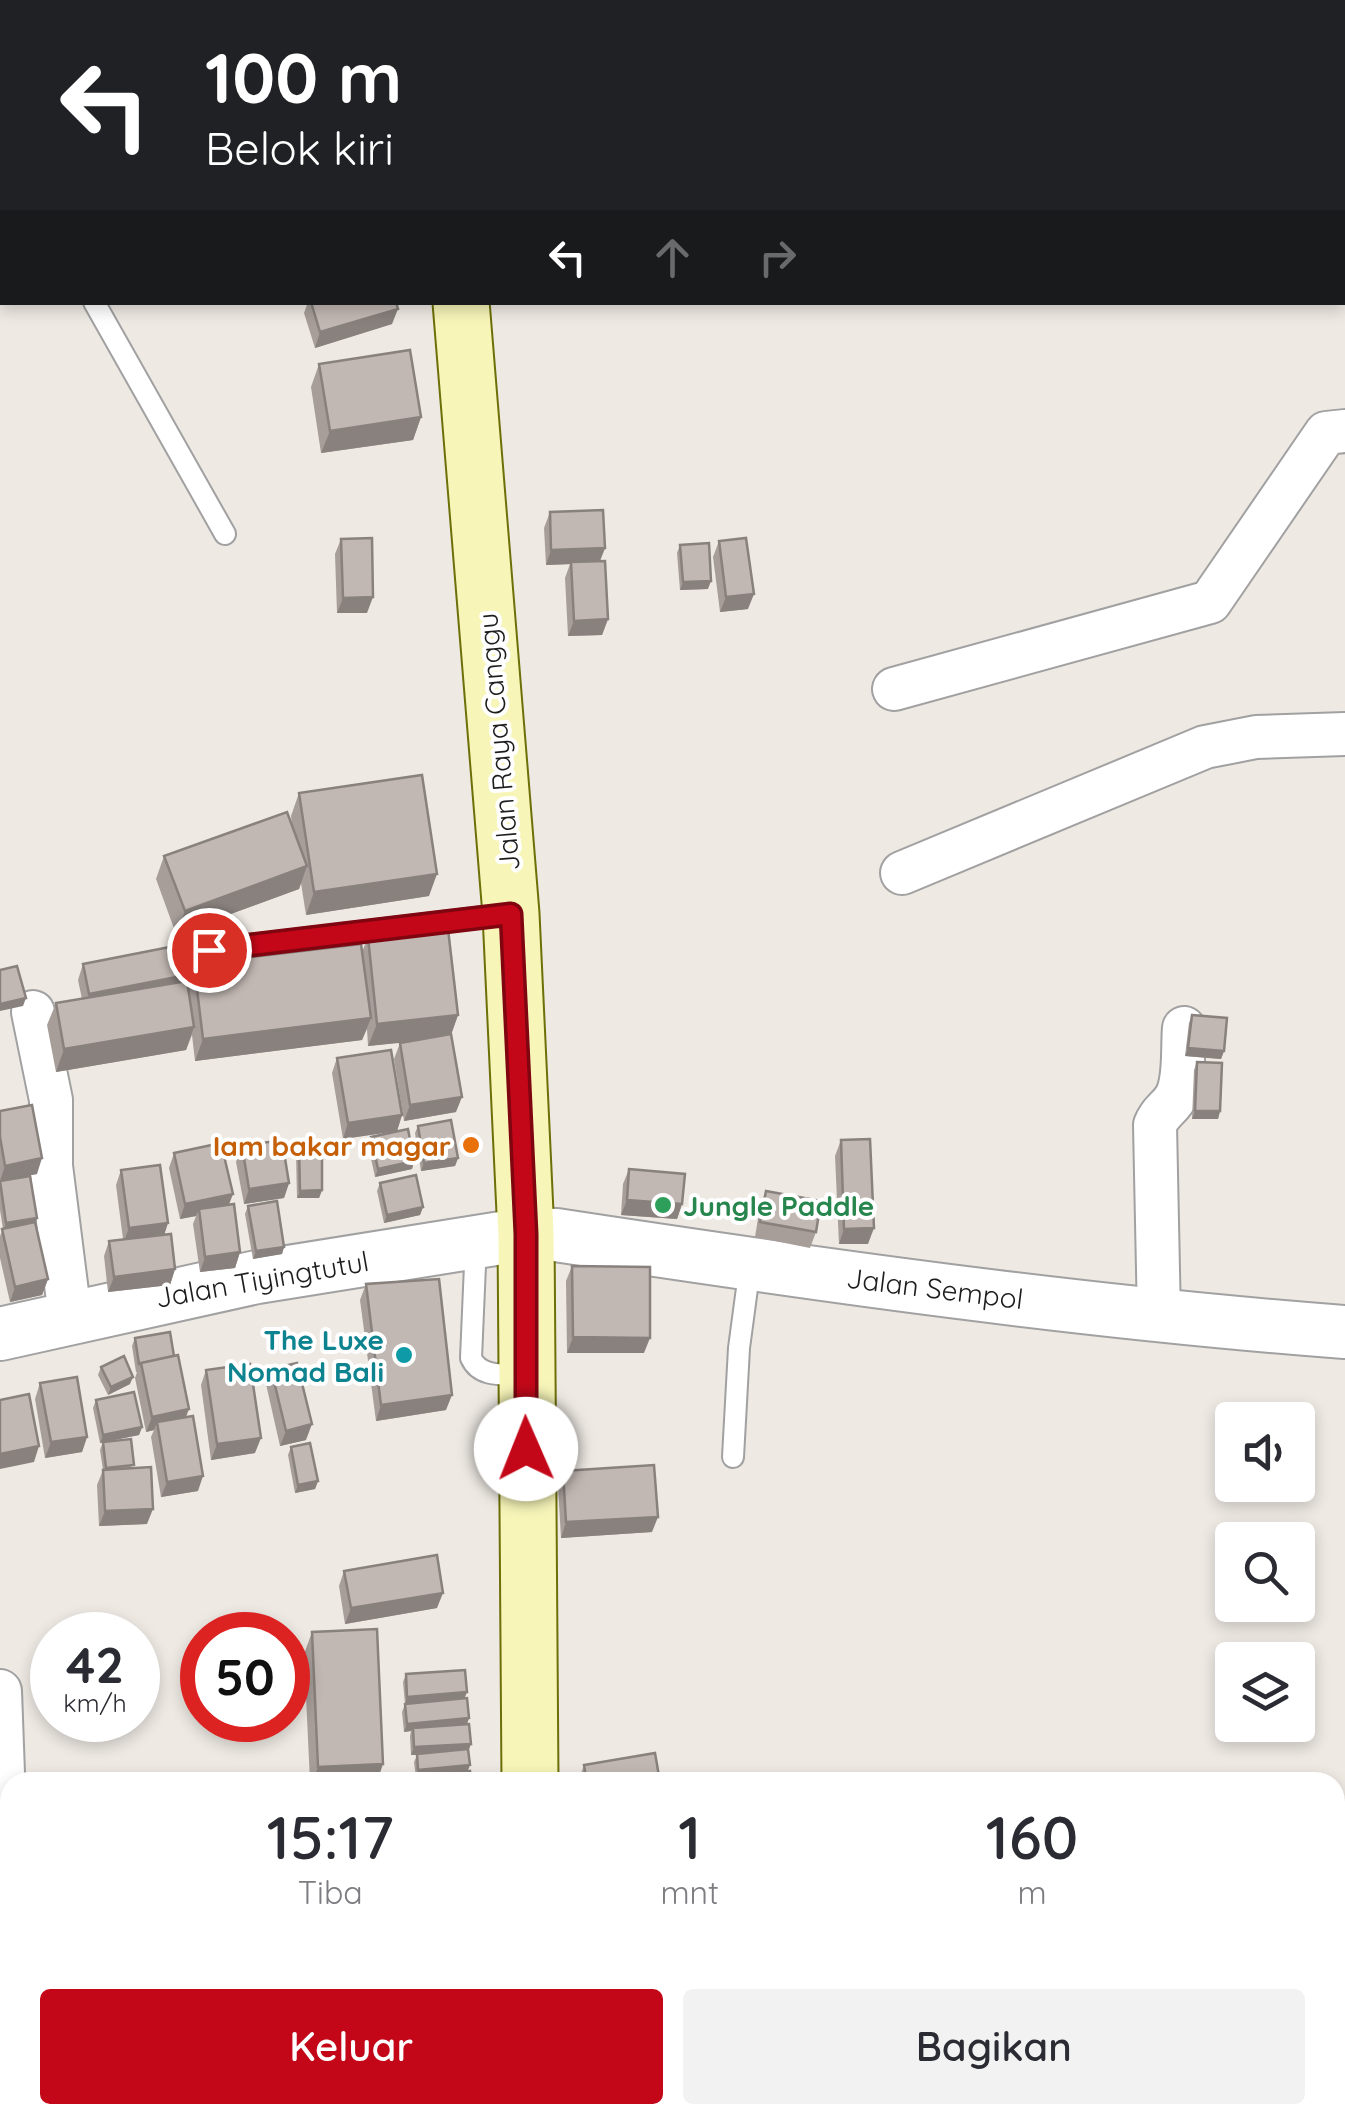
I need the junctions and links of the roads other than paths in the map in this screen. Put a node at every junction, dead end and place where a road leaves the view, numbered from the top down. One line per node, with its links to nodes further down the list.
1 (96, 305): 4 (lane)
2 (461, 305): 8 (main road, Jalan Raya Canggu)
3 (1345, 431): 5 (street)
4 (225, 534)
5 (894, 689)
6 (1345, 734): 7 (street)
7 (902, 874)
8 (511, 914): 9 (lane); 12 (main road, Jalan Raya Canggu)
9 (209, 950)
10 (33, 1012): 14 (street)
11 (1184, 1028): 15 (street)
12 (501, 1238): 13 (street, Jalan Sempol); 14 (street, Jalan Tiyingtutul); 21 (main road, Jalan Raya Canggu)
13 (750, 1264): 15 (street, Jalan Sempol); 18 (lane)
14 (70, 1316): 17 (street, Jalan Tiyingtutul)
15 (1159, 1318): 16 (street, Jalan Sempol)
16 (1345, 1332)
17 (0, 1334)
18 (733, 1457)
19 (0, 1691): 20 (street)
20 (3, 1772)
21 (530, 1772)

